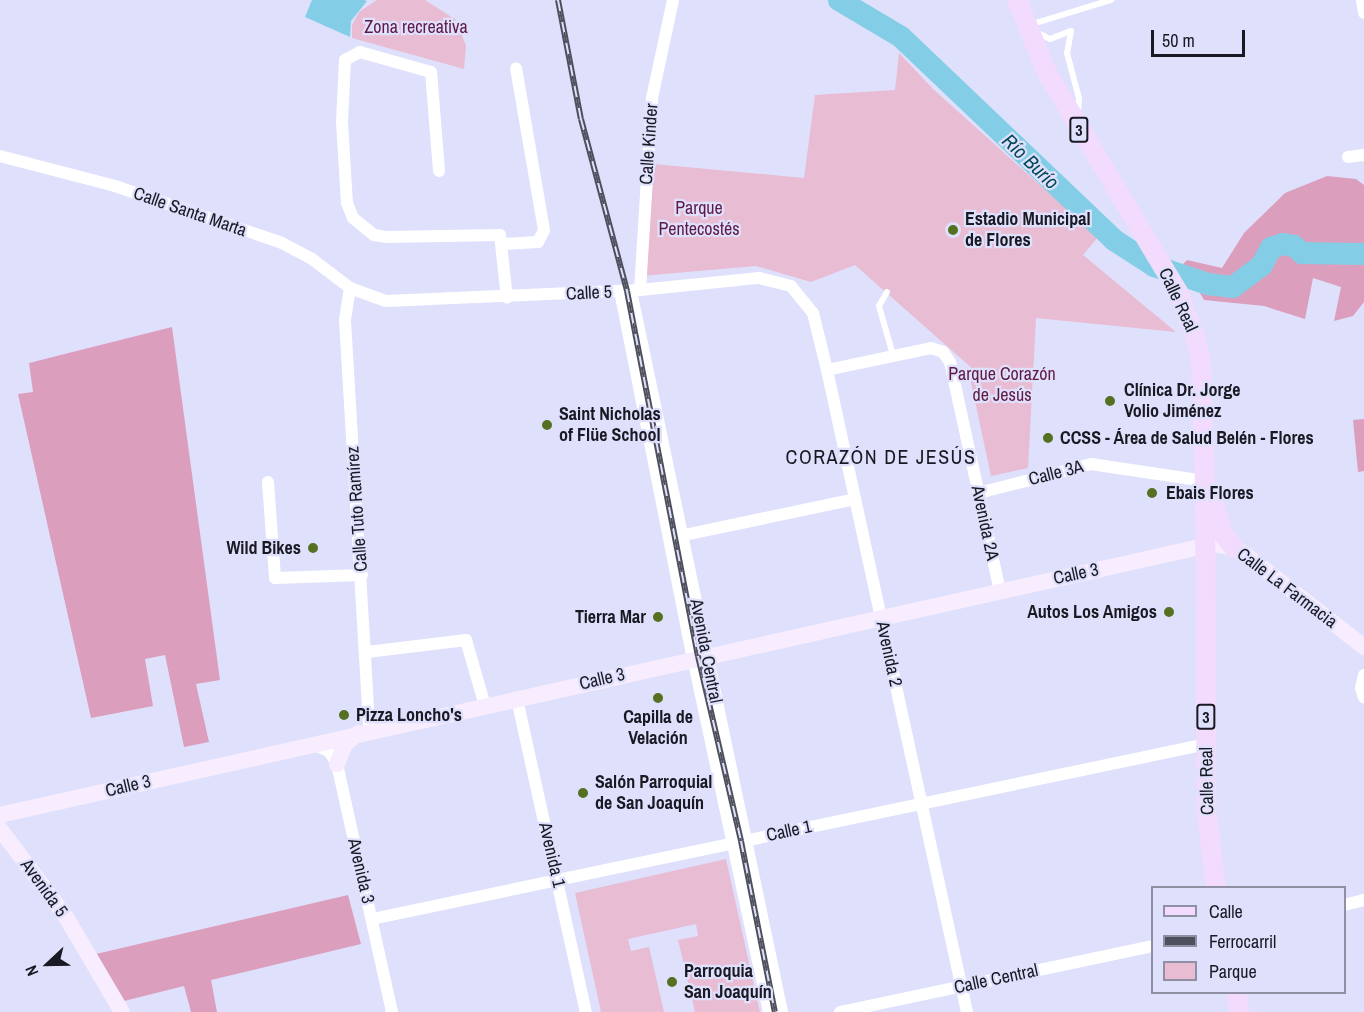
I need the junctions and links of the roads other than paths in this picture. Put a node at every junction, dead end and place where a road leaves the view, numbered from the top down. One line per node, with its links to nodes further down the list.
1 (673, 0): 15 (street, Calle Kinder)
2 (1017, 0): 6 (main road, Calle Real / 3)
3 (1111, 0): 6 (lane)
4 (1362, 0): 5 (street)
5 (1364, 13)
6 (1026, 27): 8 (main road, Calle Real / 3); 8 (lane)
7 (516, 68): 13 (street)
8 (1078, 128): 22 (main road, Calle Real / 3)
9 (1364, 155): 10 (street)
10 (1348, 157)
11 (2, 159): 14 (street, Calle Santa Marta)
12 (439, 171): 13 (street)
13 (502, 244): 18 (street)
14 (350, 288): 17 (street, Calle Santa Marta); 29 (street, Calle Tuto Ramírez)
15 (630, 291): 18 (street, Calle 5); 19 (street, Calle 5); 26 (street, Avenida Central)
16 (887, 292): 20 (lane)
17 (368, 297): 18 (street, Calle 5)
18 (507, 297)
19 (805, 298): 21 (street, Avenida 2)
20 (893, 355): 21 (street); 24 (street, Avenida 2A)
21 (827, 370): 25 (street, Avenida 2)
22 (1205, 481): 24 (street, Calle 3A); 27 (main road, Calle Real / 3); 28 (main road)
23 (268, 482): 29 (street)
24 (979, 493): 30 (street, Avenida 2A)
25 (855, 499): 26 (street); 31 (street, Avenida 2)
26 (676, 537): 34 (street, Avenida Central)
27 (1204, 546): 28 (main road, Calle La Farmacia); 30 (main road, Calle 3); 41 (main road, Calle Real / 3)
28 (1234, 548): 32 (main road, Calle La Farmacia)
29 (362, 575): 33 (street, Calle Tuto Ramírez)
30 (1000, 591): 31 (main road, Calle 3)
31 (881, 616): 34 (main road, Calle 3); 43 (street, Avenida 2)
32 (1364, 647)
33 (367, 652): 38 (street); 39 (street, Calle Tuto Ramírez)
34 (699, 656): 37 (main road, Calle 3); 46 (street, Avenida Central)
35 (1364, 675): 36 (street)
36 (1364, 698)
37 (517, 699): 38 (main road, Calle 3); 47 (street, Avenida 1)
38 (485, 706): 39 (main road, Calle 3)
39 (364, 732): 40 (main road, Calle 3); 42 (main road)
40 (312, 743): 42 (street); 44 (main road, Calle 3)
41 (1207, 744): 43 (street, Calle 1); 48 (main road, Calle Real / 3)
42 (338, 764): 51 (street, Avenida 3)
43 (921, 802): 46 (street, Calle 1); 53 (street, Avenida 2)
44 (0, 815)
45 (0, 829): 55 (main road, Avenida 5)
46 (740, 841): 47 (street, Calle 1); 58 (street, Avenida Central); 59 (street, Avenida Central)
47 (557, 881): 51 (street, Calle 1); 57 (street, Avenida 1)
48 (1216, 886)
49 (1364, 900): 50 (street)
50 (1346, 904)
51 (372, 919): 56 (street, Avenida 3)
52 (1151, 946): 53 (street, Calle Central)
53 (961, 986): 60 (street, Calle Central); 61 (street, Avenida 2)
54 (1236, 994): 62 (main road)
55 (122, 1012)
56 (392, 1012)
57 (586, 1012)
58 (769, 1012)
59 (782, 1012)
60 (840, 1012)
61 (967, 1012)
62 (1240, 1012)

